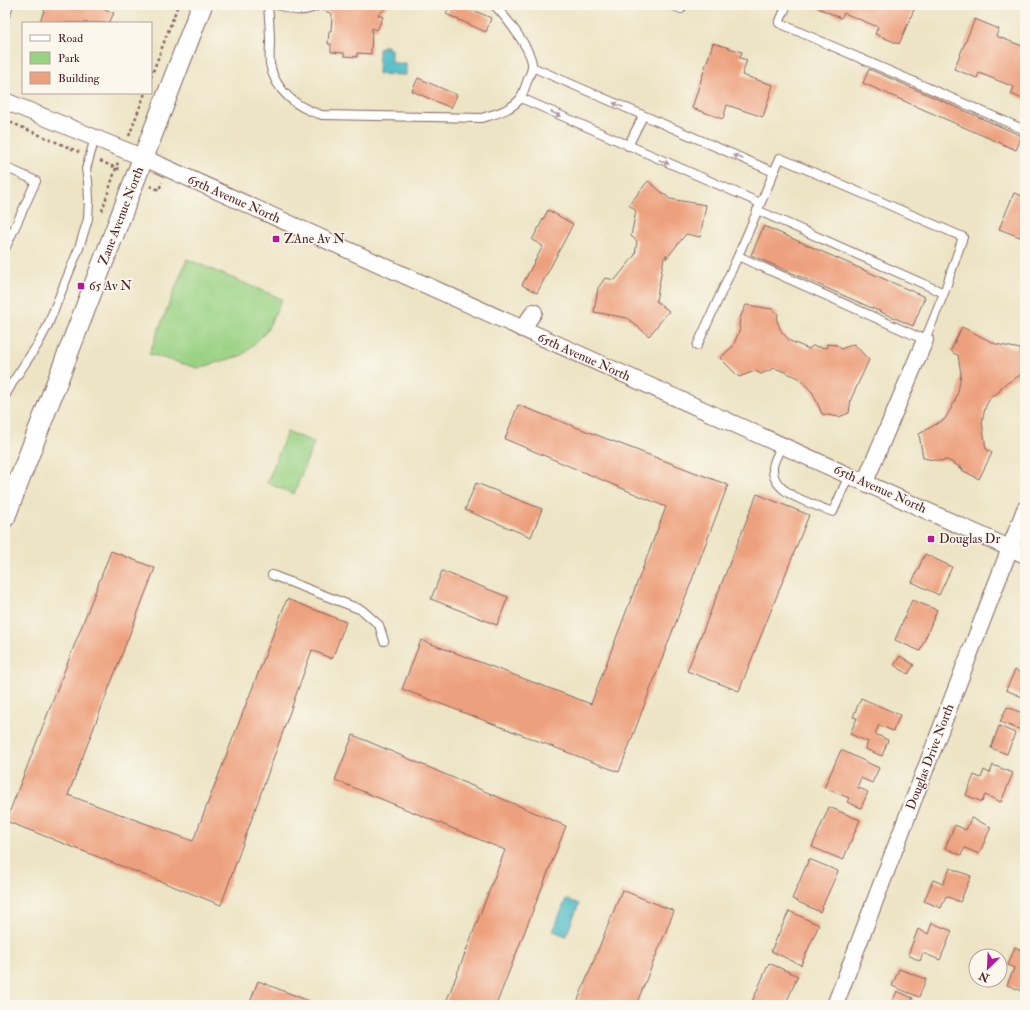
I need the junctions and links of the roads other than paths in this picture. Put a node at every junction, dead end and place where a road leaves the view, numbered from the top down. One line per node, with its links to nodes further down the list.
1 (9, 5): 10 (lane)
2 (202, 5): 18 (street, Zane Avenue North)
3 (268, 5): 12 (lane)
4 (278, 5): 9 (lane)
5 (494, 5): 11 (lane)
6 (672, 5): 7 (lane)
7 (683, 5)
8 (787, 5): 15 (lane)
9 (315, 6)
10 (5, 16)
11 (532, 67): 12 (lane); 14 (lane, one-way to 11)
12 (521, 98): 17 (lane, one-way to 17)
13 (5, 101): 16 (street, 65th Avenue North)
14 (643, 116): 17 (lane); 20 (lane, one-way to 14)
15 (1025, 130)
16 (95, 138): 18 (street, 65th Avenue North); 29 (lane)
17 (628, 146): 21 (lane, one-way to 21)
18 (144, 158): 26 (street, 65th Avenue North); 34 (street, Zane Avenue North)
19 (5, 167): 22 (lane)
20 (774, 172): 21 (lane); 24 (lane)
21 (758, 207): 23 (lane); 24 (lane)
22 (5, 249)
23 (738, 256): 27 (lane); 28 (lane)
24 (944, 293): 27 (lane)
25 (534, 312): 26 (street)
26 (522, 329): 30 (street, 65th Avenue North)
27 (925, 340): 32 (street)
28 (697, 346)
29 (5, 396)
30 (782, 445): 31 (street, 65th Avenue North); 31 (lane)
31 (849, 475): 32 (street, 65th Avenue North)
32 (865, 482): 35 (street, 65th Avenue North)
33 (1025, 509): 35 (street, Douglas Drive North)
34 (5, 517)
35 (1010, 548): 36 (street, 65th Avenue North); 39 (street, Douglas Drive North)
36 (1025, 555)
37 (272, 575): 38 (lane)
38 (384, 641)
39 (835, 1005)

